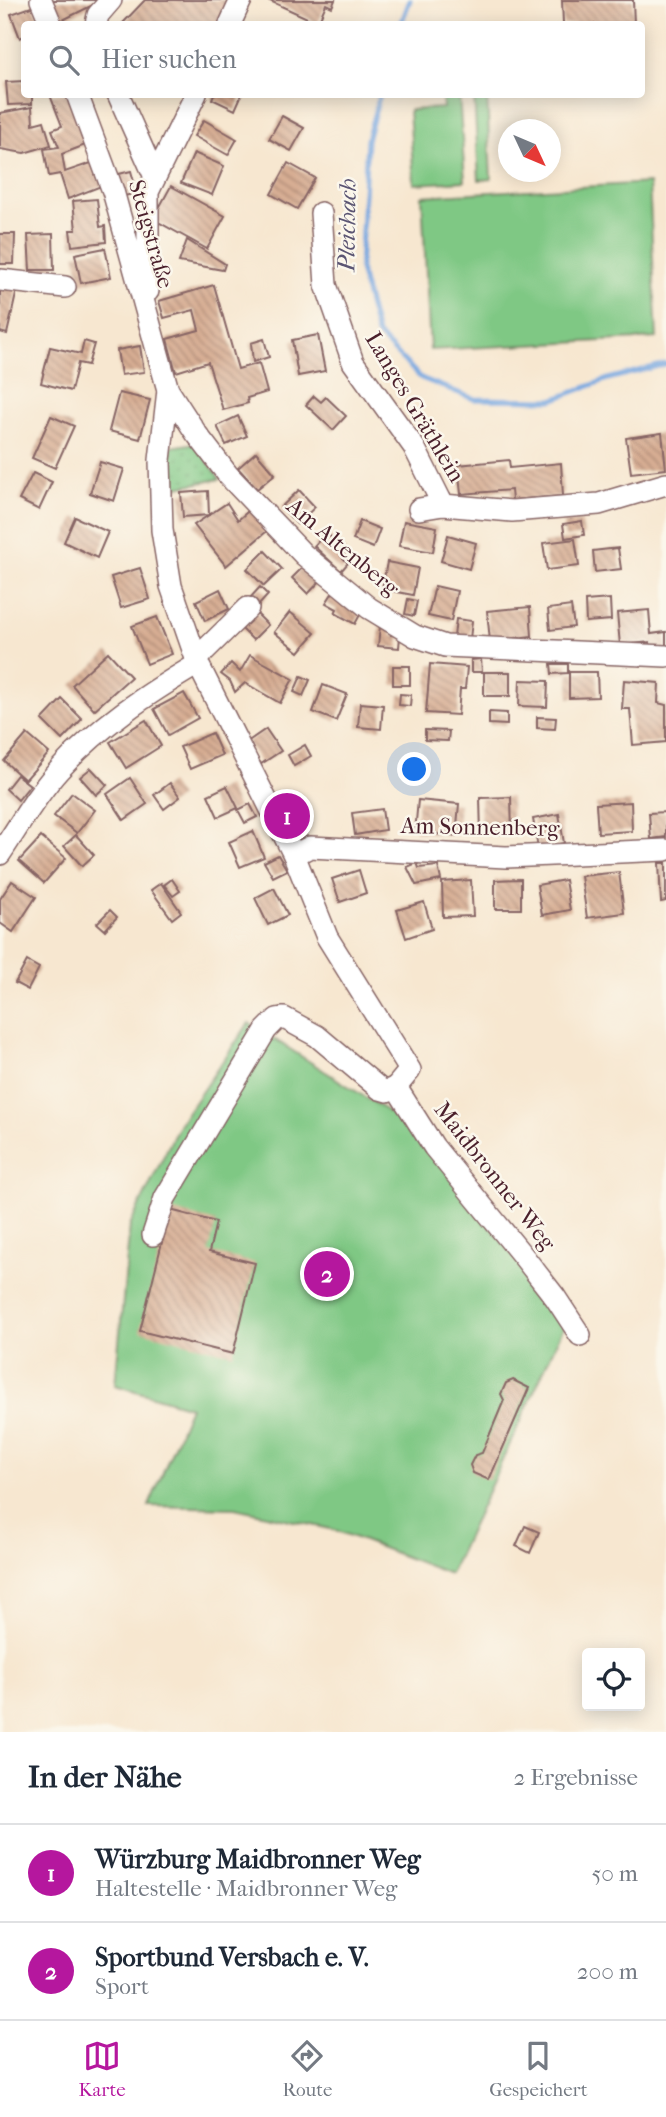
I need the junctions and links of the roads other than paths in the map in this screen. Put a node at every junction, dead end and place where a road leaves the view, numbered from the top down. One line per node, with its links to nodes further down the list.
1 (41, 0): 4 (street)
2 (111, 0): 5 (street)
3 (241, 0): 6 (street)
4 (50, 21)
5 (97, 21)
6 (231, 21)
7 (78, 98): 14 (street, Steigstraße)
8 (120, 98): 10 (street)
9 (194, 98): 10 (street)
10 (155, 177): 14 (street)
11 (321, 213): 17 (street, Langes Gräthlein)
12 (0, 280): 13 (street)
13 (65, 287)
14 (149, 321): 15 (street, Steigstraße)
15 (168, 390): 20 (street, Am Altenberg); 21 (street)
16 (666, 484): 17 (street, Langes Gräthlein)
17 (443, 505): 18 (street, Langes Gräthlein)
18 (419, 509)
19 (248, 608): 21 (street)
20 (666, 656)
21 (197, 662): 23 (street); 24 (street)
22 (666, 850): 24 (street, Am Sonnenberg)
23 (0, 854)
24 (294, 855): 25 (street)
25 (396, 1087): 26 (street); 27 (street, Maidbronner Weg)
26 (153, 1235)
27 (580, 1335)

